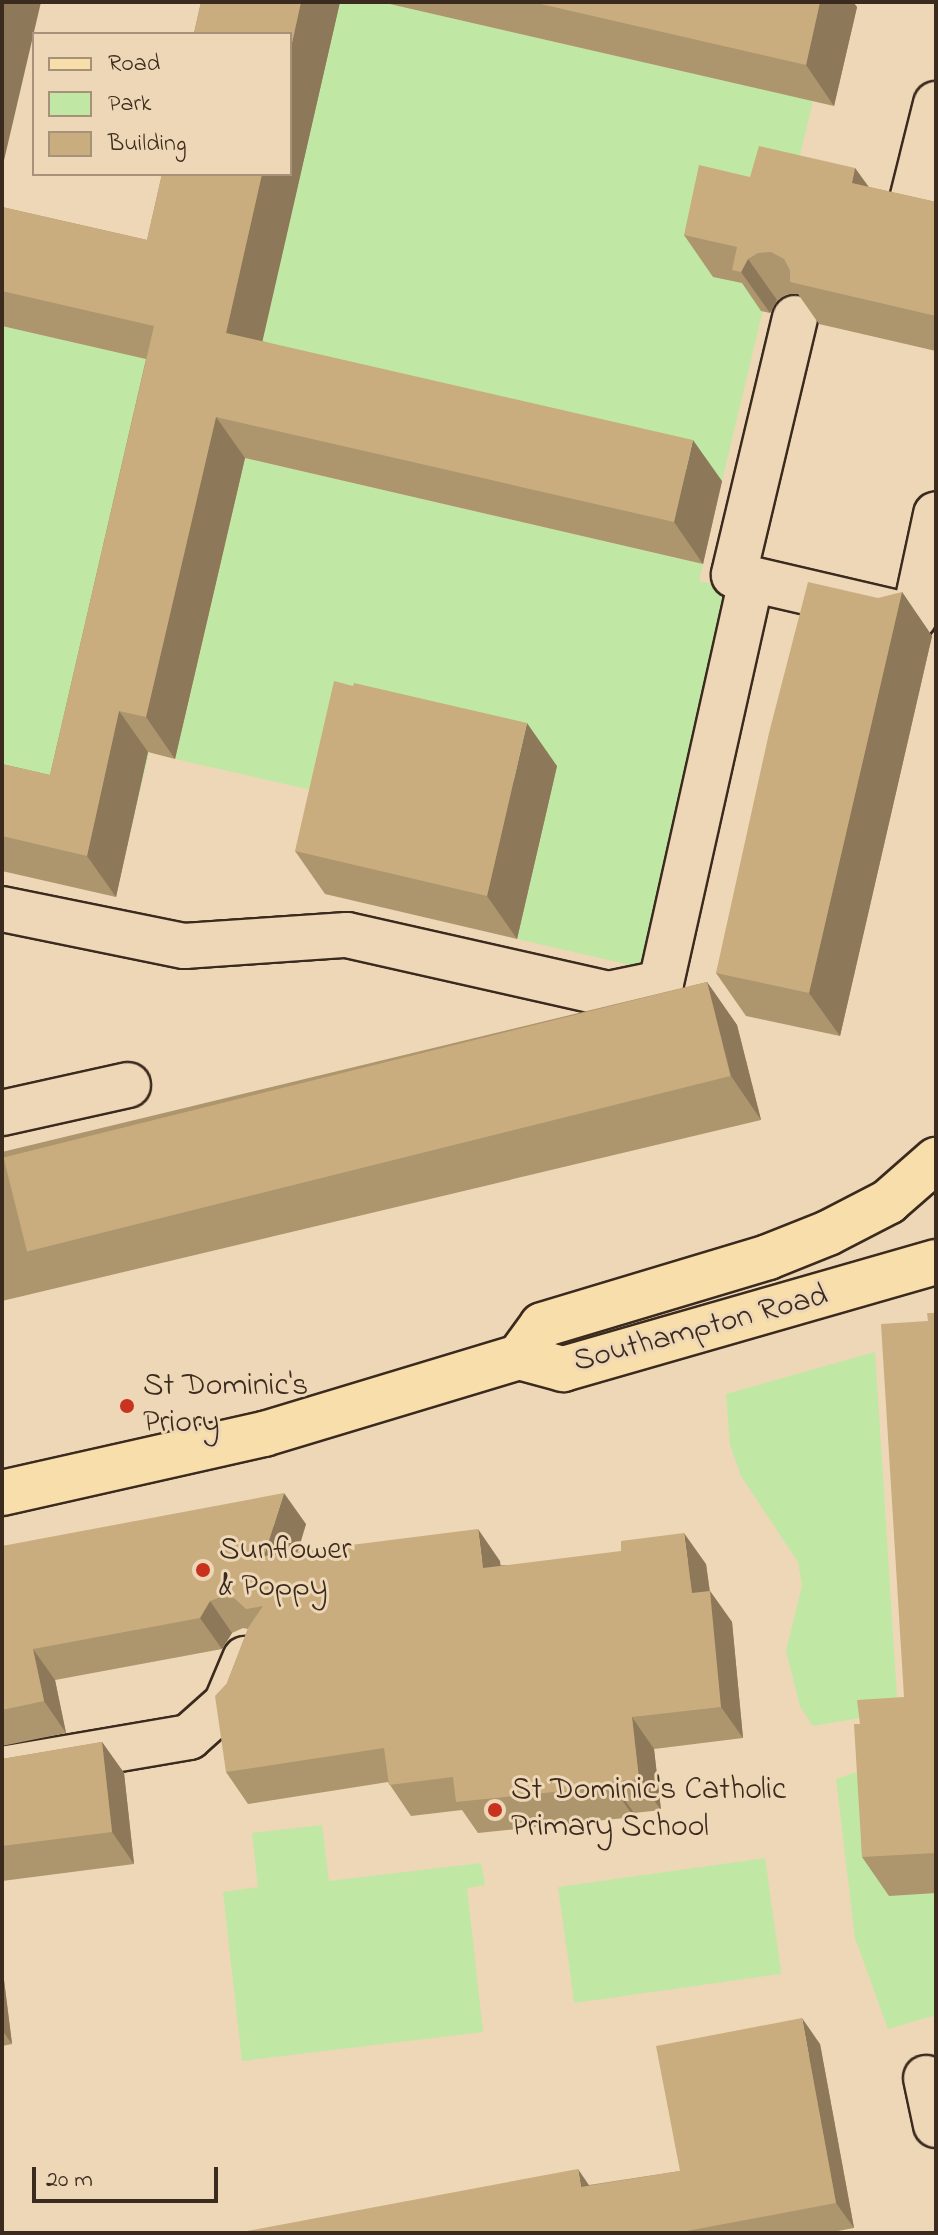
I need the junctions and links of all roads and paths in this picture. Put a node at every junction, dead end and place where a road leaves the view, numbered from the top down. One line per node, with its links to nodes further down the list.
1 (936, 104): 2 (street)
2 (912, 200)
3 (795, 318): 5 (street)
4 (936, 514): 5 (street)
5 (751, 581): 6 (street)
6 (2, 909)
7 (128, 1085): 8 (street)
8 (2, 1113)
9 (936, 1160): 11 (main road, Southampton Road)
10 (936, 1262): 11 (main road, Southampton Road)
11 (531, 1341): 12 (main road)
12 (2, 1493)
13 (247, 1653): 14 (street)
14 (2, 1769)
15 (926, 2078): 16 (street)
16 (936, 2125)

